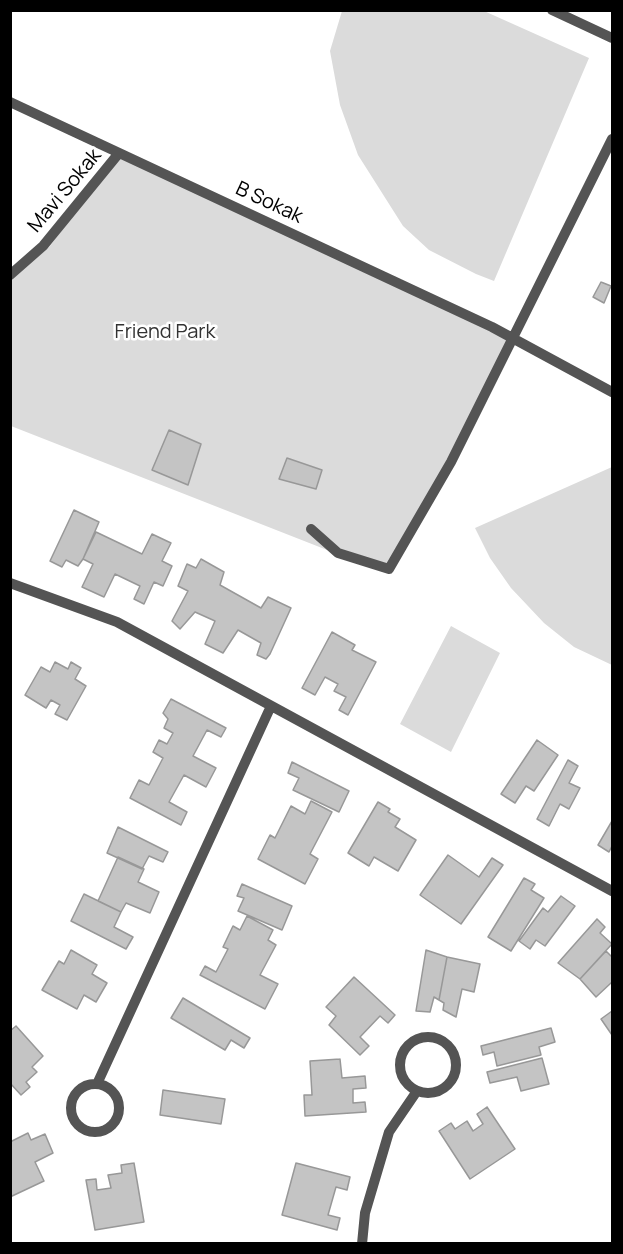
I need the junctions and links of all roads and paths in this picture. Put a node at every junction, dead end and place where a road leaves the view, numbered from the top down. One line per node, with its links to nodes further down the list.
1 (552, 10): 2 (lane)
2 (612, 38)
3 (10, 102): 5 (lane, B Sokak)
4 (612, 139): 7 (lane)
5 (119, 153): 6 (lane, Mavi Sokak); 7 (lane, B Sokak)
6 (10, 274)
7 (513, 337): 8 (lane, B Sokak); 9 (lane)
8 (612, 392)
9 (311, 529)
10 (10, 583): 11 (lane)
11 (271, 706): 12 (lane); 13 (lane)
12 (612, 891)
13 (97, 1084): 13 (lane)
14 (417, 1091): 14 (lane); 15 (lane)
15 (362, 1244)

